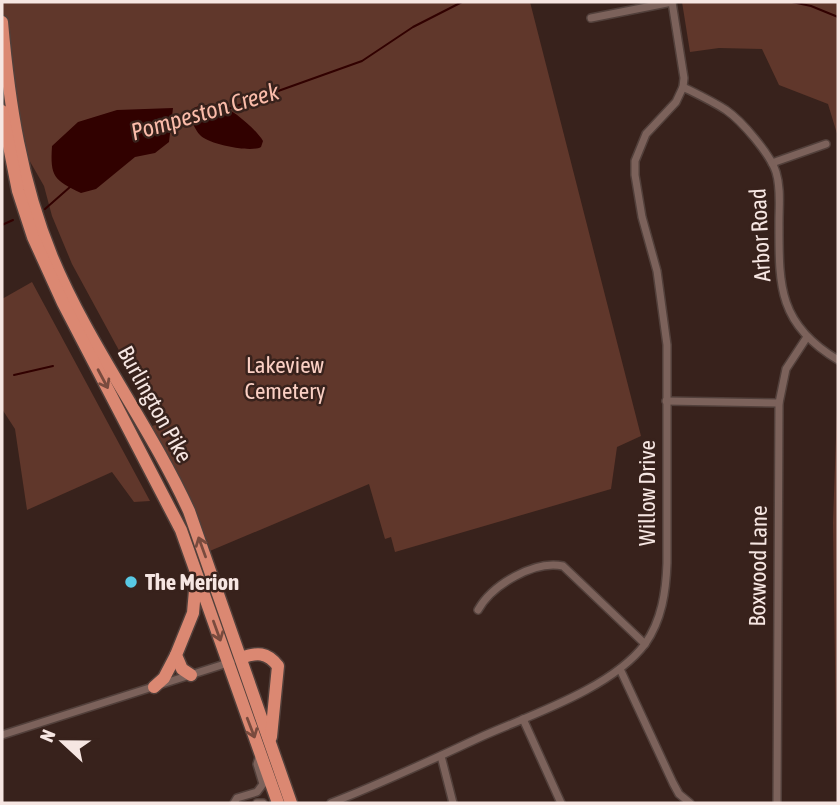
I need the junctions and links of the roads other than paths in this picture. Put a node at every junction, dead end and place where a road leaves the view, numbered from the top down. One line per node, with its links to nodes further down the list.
1 (672, 2): 2 (street); 4 (street)
2 (592, 18)
3 (2, 22): 16 (highway, Burlington Pike, one-way to 3)
4 (683, 87): 7 (street, Arbor Road); 10 (street, Willow Drive)
5 (2, 111): 12 (highway, Burlington Pike, one-way to 12)
6 (826, 144): 7 (street)
7 (772, 163): 8 (street, Arbor Road)
8 (807, 337): 9 (street, Arbor Road); 11 (street, Boxwood Lane)
9 (838, 360)
10 (666, 401): 11 (street); 14 (street, Willow Drive)
11 (779, 403): 34 (street, Boxwood Lane)
12 (196, 572): 15 (highway); 16 (highway, Burlington Pike, one-way to 16)
13 (478, 610): 14 (street)
14 (645, 644): 17 (street, Willow Drive)
15 (176, 655): 18 (highway); 19 (highway)
16 (235, 661): 18 (street); 22 (highway, Burlington Pike); 22 (highway); 23 (highway, Burlington Pike, one-way to 23)
17 (620, 669): 20 (street, Willow Drive); 33 (street)
18 (191, 675): 19 (street)
19 (154, 687): 21 (street)
20 (523, 719): 24 (street, Willow Drive); 32 (street)
21 (2, 735)
22 (270, 741): 29 (highway, Burlington Pike)
23 (261, 753): 25 (street); 28 (highway, Burlington Pike)
24 (441, 756): 30 (street, Willow Drive); 31 (street)
25 (234, 803)
26 (257, 803): 27 (street)
27 (263, 803)
28 (278, 803)
29 (291, 803)
30 (331, 803)
31 (453, 803)
32 (561, 803)
33 (690, 803)
34 (777, 803)

